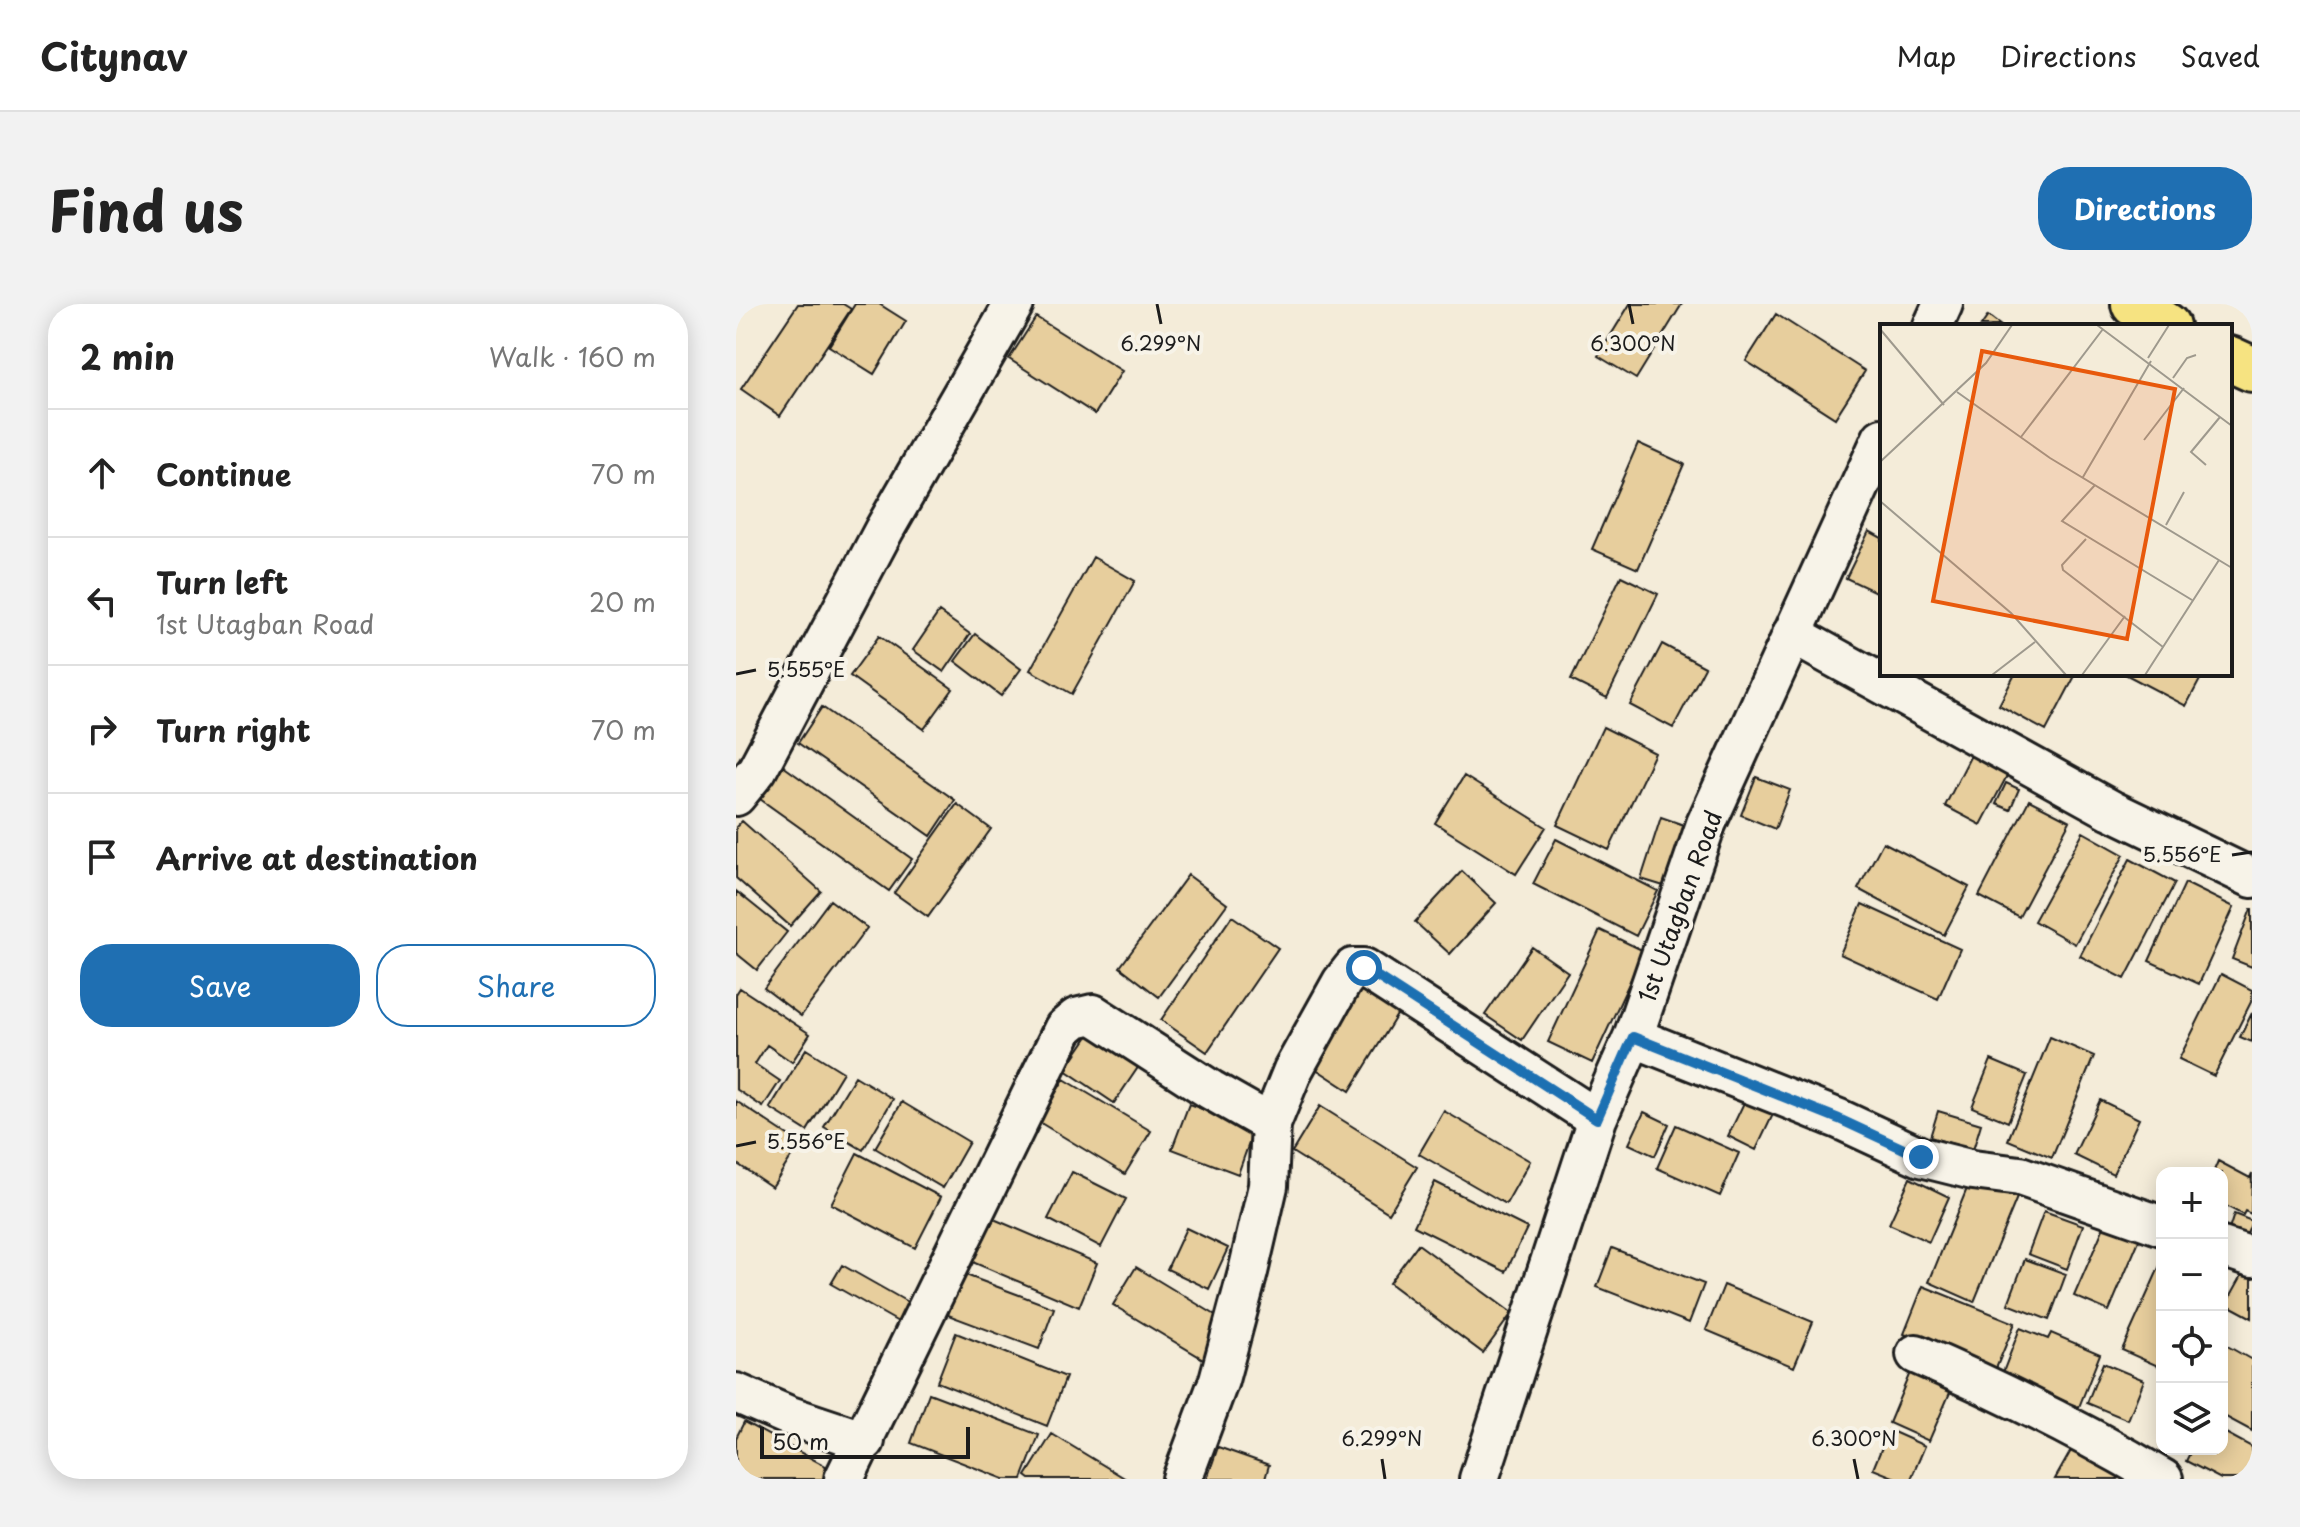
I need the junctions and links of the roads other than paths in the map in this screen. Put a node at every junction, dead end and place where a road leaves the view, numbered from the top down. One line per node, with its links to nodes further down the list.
1 (1014, 304): 10 (street)
2 (1943, 304): 4 (street)
3 (2134, 304): 5 (main road)
4 (1934, 324)
5 (2164, 324)
6 (2232, 360): 7 (main road)
7 (2252, 369)
8 (1880, 442): 9 (street, 1st Utagban Road)
9 (1792, 634): 11 (street); 12 (street, 1st Utagban Road)
10 (736, 796)
11 (2252, 878)
12 (1633, 1037): 13 (street, 1st Utagban Road); 15 (street)
13 (1597, 1119): 14 (street); 23 (street, 1st Utagban Road)
14 (1271, 1124): 20 (street); 22 (street)
15 (2156, 1224)
16 (2228, 1249): 17 (street)
17 (2252, 1257)
18 (1916, 1354): 24 (street)
19 (736, 1393): 20 (street)
20 (865, 1441): 21 (street)
21 (844, 1479)
22 (1182, 1479)
23 (1479, 1479)
24 (2163, 1479)

